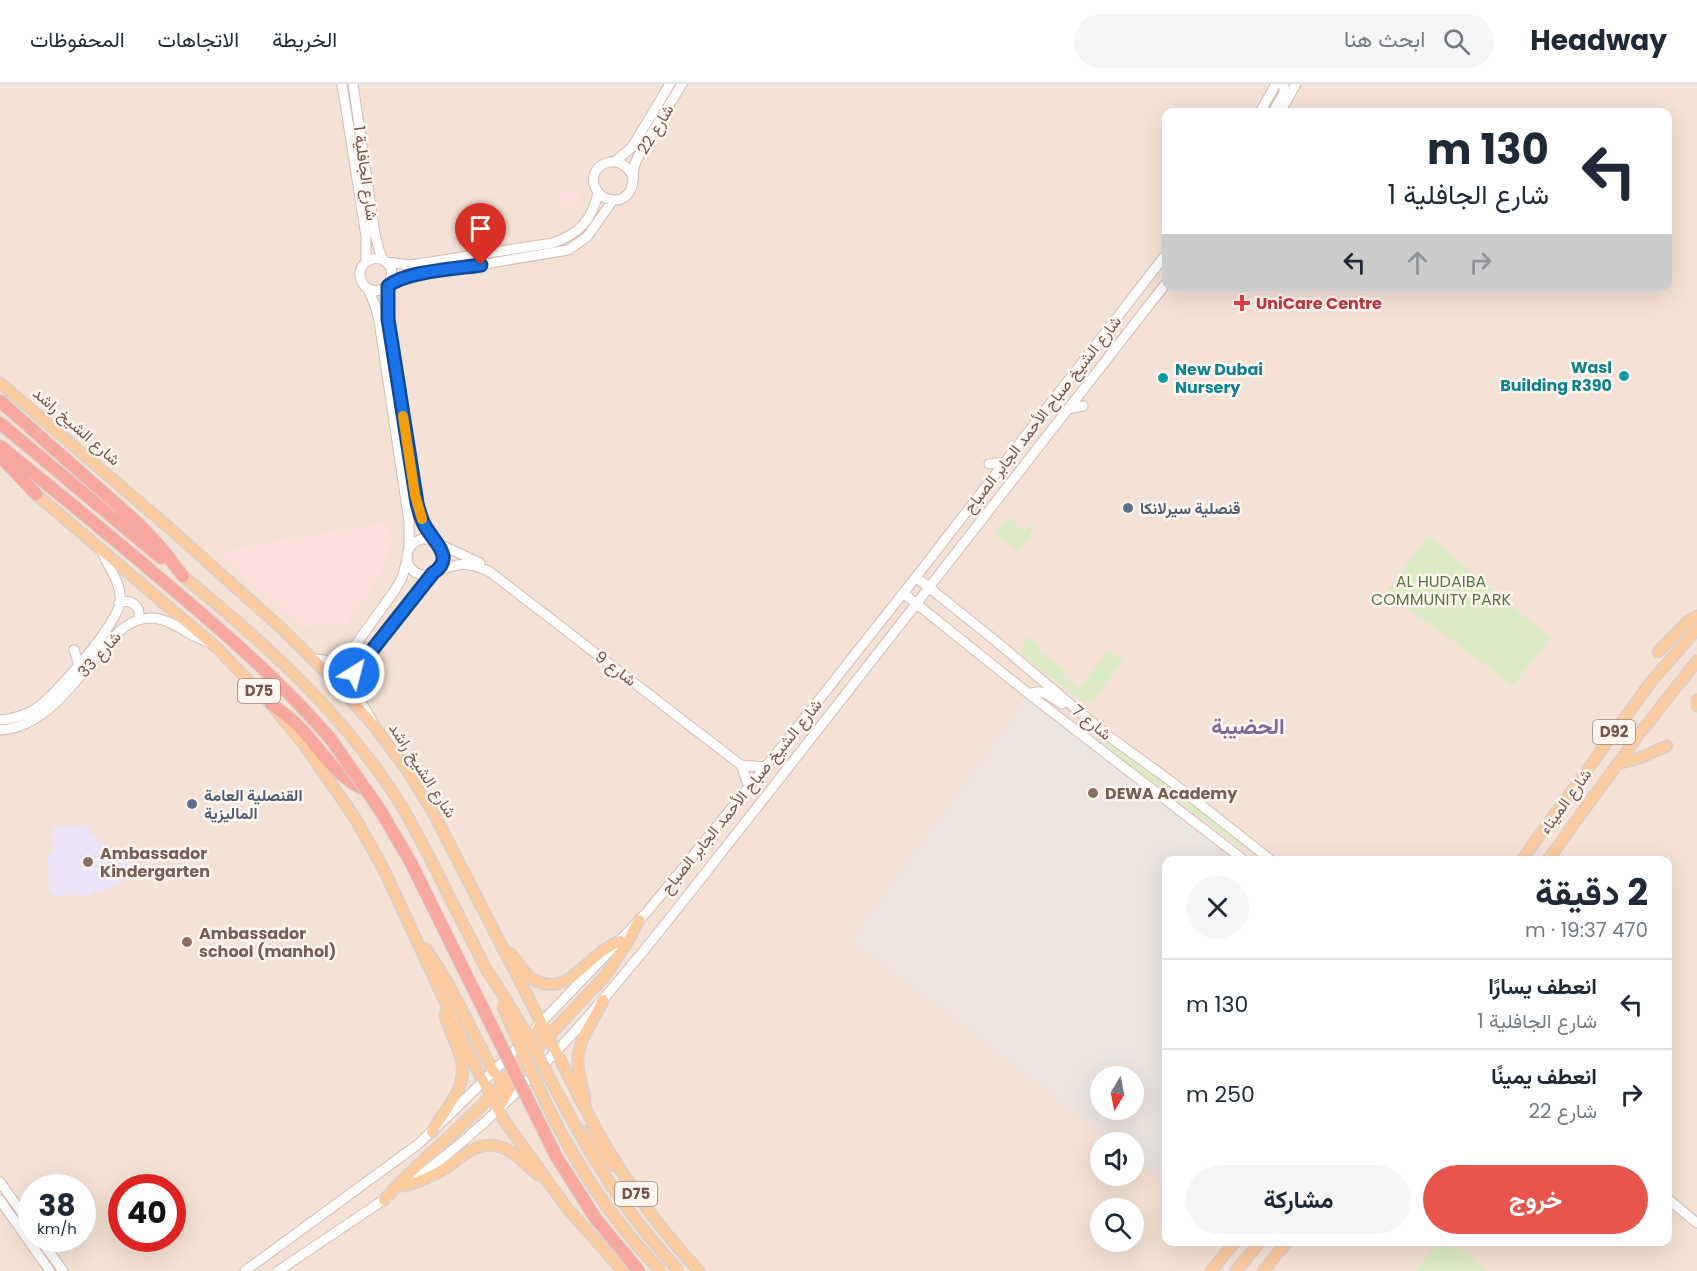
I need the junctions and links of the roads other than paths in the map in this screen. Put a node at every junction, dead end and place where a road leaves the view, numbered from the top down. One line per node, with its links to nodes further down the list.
1 (342, 84): 17 (main road, شارع الجافلية 1)
2 (353, 84): 16 (main road, شارع الجافلية 1)
3 (670, 84): 11 (main road, شارع 22)
4 (682, 84): 12 (main road, شارع 22)
5 (1276, 84): 8 (main road)
6 (1284, 84): 9 (main road)
7 (1296, 84): 10 (main road)
8 (1262, 108)
9 (1275, 108)
10 (1282, 108)
11 (616, 161): 12 (main road); 13 (main road)
12 (632, 175): 14 (main road)
13 (598, 193): 14 (main road); 16 (main road)
14 (613, 200): 18 (main road)
15 (1162, 259): 28 (main road, شارع الشيخ صباح الأحمد الجابر الصباح)
16 (385, 261): 17 (main road); 18 (main road)
17 (366, 262): 20 (main road)
18 (388, 286): 20 (main road); 32 (main road)
19 (1162, 288): 24 (main road, شارع الشيخ صباح الأحمد الجابر الصباح)
20 (368, 289): 33 (main road)
21 (0, 382): 50 (main road, شارع الشيخ راشد / D75)
22 (0, 401): 38 (highway)
23 (1083, 406): 24 (main road)
24 (1068, 409): 40 (main road, شارع الشيخ صباح الأحمد الجابر الصباح)
25 (0, 423): 38 (highway)
26 (0, 446): 66 (highway, bridge)
27 (0, 456): 31 (highway)
28 (1005, 462): 30 (main road); 39 (main road, شارع الشيخ صباح الأحمد الجابر الصباح)
29 (0, 463): 31 (main road, D75)
30 (989, 464)
31 (36, 494): 34 (main road, D75)
32 (437, 543): 33 (main road); 36 (main road, شارع 9); 37 (main road)
33 (409, 548): 35 (main road)
34 (102, 551): 42 (main road); 47 (main road, D75)
35 (407, 560): 37 (main road); 50 (main road)
36 (490, 572): 37 (main road, شارع 9); 62 (main road, شارع 9)
37 (434, 573): 59 (main road)
38 (183, 576): 75 (main road)
39 (916, 577): 40 (main road, شارع 7); 41 (main road, شارع الشيخ صباح الأحمد الجابر الصباح)
40 (929, 588): 43 (main road, شارع الشيخ صباح الأحمد الجابر الصباح); 56 (main road, شارع 7)
41 (903, 593): 43 (main road, شارع 7); 64 (main road, شارع الشيخ صباح الأحمد الجابر الصباح)
42 (120, 603): 45 (main road); 52 (main road, شارع 33)
43 (916, 604): 53 (main road, شارع 7); 76 (main road, شارع الشيخ صباح الأحمد الجابر الصباح)
44 (1697, 616): 49 (main road)
45 (138, 620): 47 (main road, شارع 33); 60 (main road, شارع 33)
46 (1697, 629): 69 (main road, شارع الميناء / D92)
47 (209, 642): 55 (main road, D75)
48 (74, 650): 52 (main road)
49 (1658, 652)
50 (313, 659): 59 (main road, شارع الشيخ راشد / D75)
51 (1697, 661): 63 (main road, شارع الميناء / D92)
52 (79, 664): 58 (main road, شارع 33)
53 (1029, 694): 56 (main road); 67 (main road, شارع 7)
54 (1697, 700): 57 (main road)
55 (271, 704): 66 (highway); 72 (main road, D75)
56 (1071, 704): 68 (main road, شارع 7)
57 (1696, 706)
58 (0, 720)
59 (374, 726): 74 (main road, شارع الشيخ راشد / D75)
60 (0, 730)
61 (1667, 746): 63 (main road)
62 (741, 765): 64 (main road); 65 (main road)
63 (1617, 765): 70 (main road, شارع الميناء / D92)
64 (766, 767): 65 (main road, شارع الشيخ صباح الأحمد الجابر الصباح)
65 (749, 787): 71 (main road, شارع الشيخ صباح الأحمد الجابر الصباح)
66 (366, 790): 110 (highway, bridge)
67 (1239, 856)
68 (1266, 856)
69 (1525, 856)
70 (1551, 856)
71 (639, 920): 73 (main road, شارع الشيخ صباح الأحمد الجابر الصباح); 79 (main road)
72 (418, 940): 77 (main road, D75); 83 (main road)
73 (620, 941): 74 (main road); 78 (main road, شارع الشيخ صباح الأحمد الجابر الصباح)
74 (502, 947): 78 (main road, شارع الشيخ راشد / D75)
75 (487, 971): 111 (main road, bridge); 112 (main road, bridge)
76 (603, 1000): 81 (main road, شارع الشيخ صباح الأحمد الجابر الصباح); 88 (main road)
77 (444, 1002): 84 (main road, D75); 90 (main road)
78 (541, 1023): 79 (main road, شارع الشيخ راشد / D75); 80 (main road)
79 (548, 1036): 80 (main road); 81 (main road, شارع الشيخ راشد / D75)
80 (526, 1049): 82 (main road); 83 (main road); 85 (main road)
81 (556, 1051): 82 (main road, شارع الشيخ صباح الأحمد الجابر الصباح); 88 (main road, شارع الشيخ راشد / D75)
82 (543, 1064): 86 (main road, شارع الشيخ صباح الأحمد الجابر الصباح); 91 (main road)
83 (493, 1071): 84 (main road); 85 (main road)
84 (483, 1082): 87 (main road, D75); 90 (main road)
85 (507, 1082): 86 (main road); 87 (main road); 89 (main road)
86 (523, 1085): 89 (main road, شارع الشيخ صباح الأحمد الجابر الصباح)
87 (490, 1096): 89 (main road, D75); 96 (main road)
88 (585, 1108): 91 (main road, شارع الشيخ راشد / D75)
89 (498, 1109): 93 (main road, D75); 94 (main road, شارع الشيخ صباح الأحمد الجابر الصباح)
90 (432, 1132): 104 (main road)
91 (622, 1173): 113 (main road, شارع الشيخ راشد / D75)
92 (0, 1182): 98 (main road)
93 (548, 1182): 94 (main road); 109 (main road, D75)
94 (405, 1186): 96 (main road, شارع الشيخ صباح الأحمد الجابر الصباح)
95 (0, 1200): 105 (main road)
96 (384, 1200): 108 (main road, شارع الشيخ صباح الأحمد الجابر الصباح)
97 (1672, 1202): 99 (main road)
98 (18, 1207)
99 (1697, 1223)
100 (1232, 1246): 114 (main road)
101 (1257, 1246): 115 (main road)
102 (1284, 1246): 116 (main road)
103 (49, 1252): 106 (main road)
104 (253, 1267): 107 (main road)
105 (50, 1271)
106 (63, 1271)
107 (244, 1271)
108 (278, 1271)
109 (623, 1271)
110 (639, 1271)
111 (660, 1271)
112 (679, 1271)
113 (699, 1271)
114 (1211, 1271)
115 (1236, 1271)
116 (1263, 1271)

